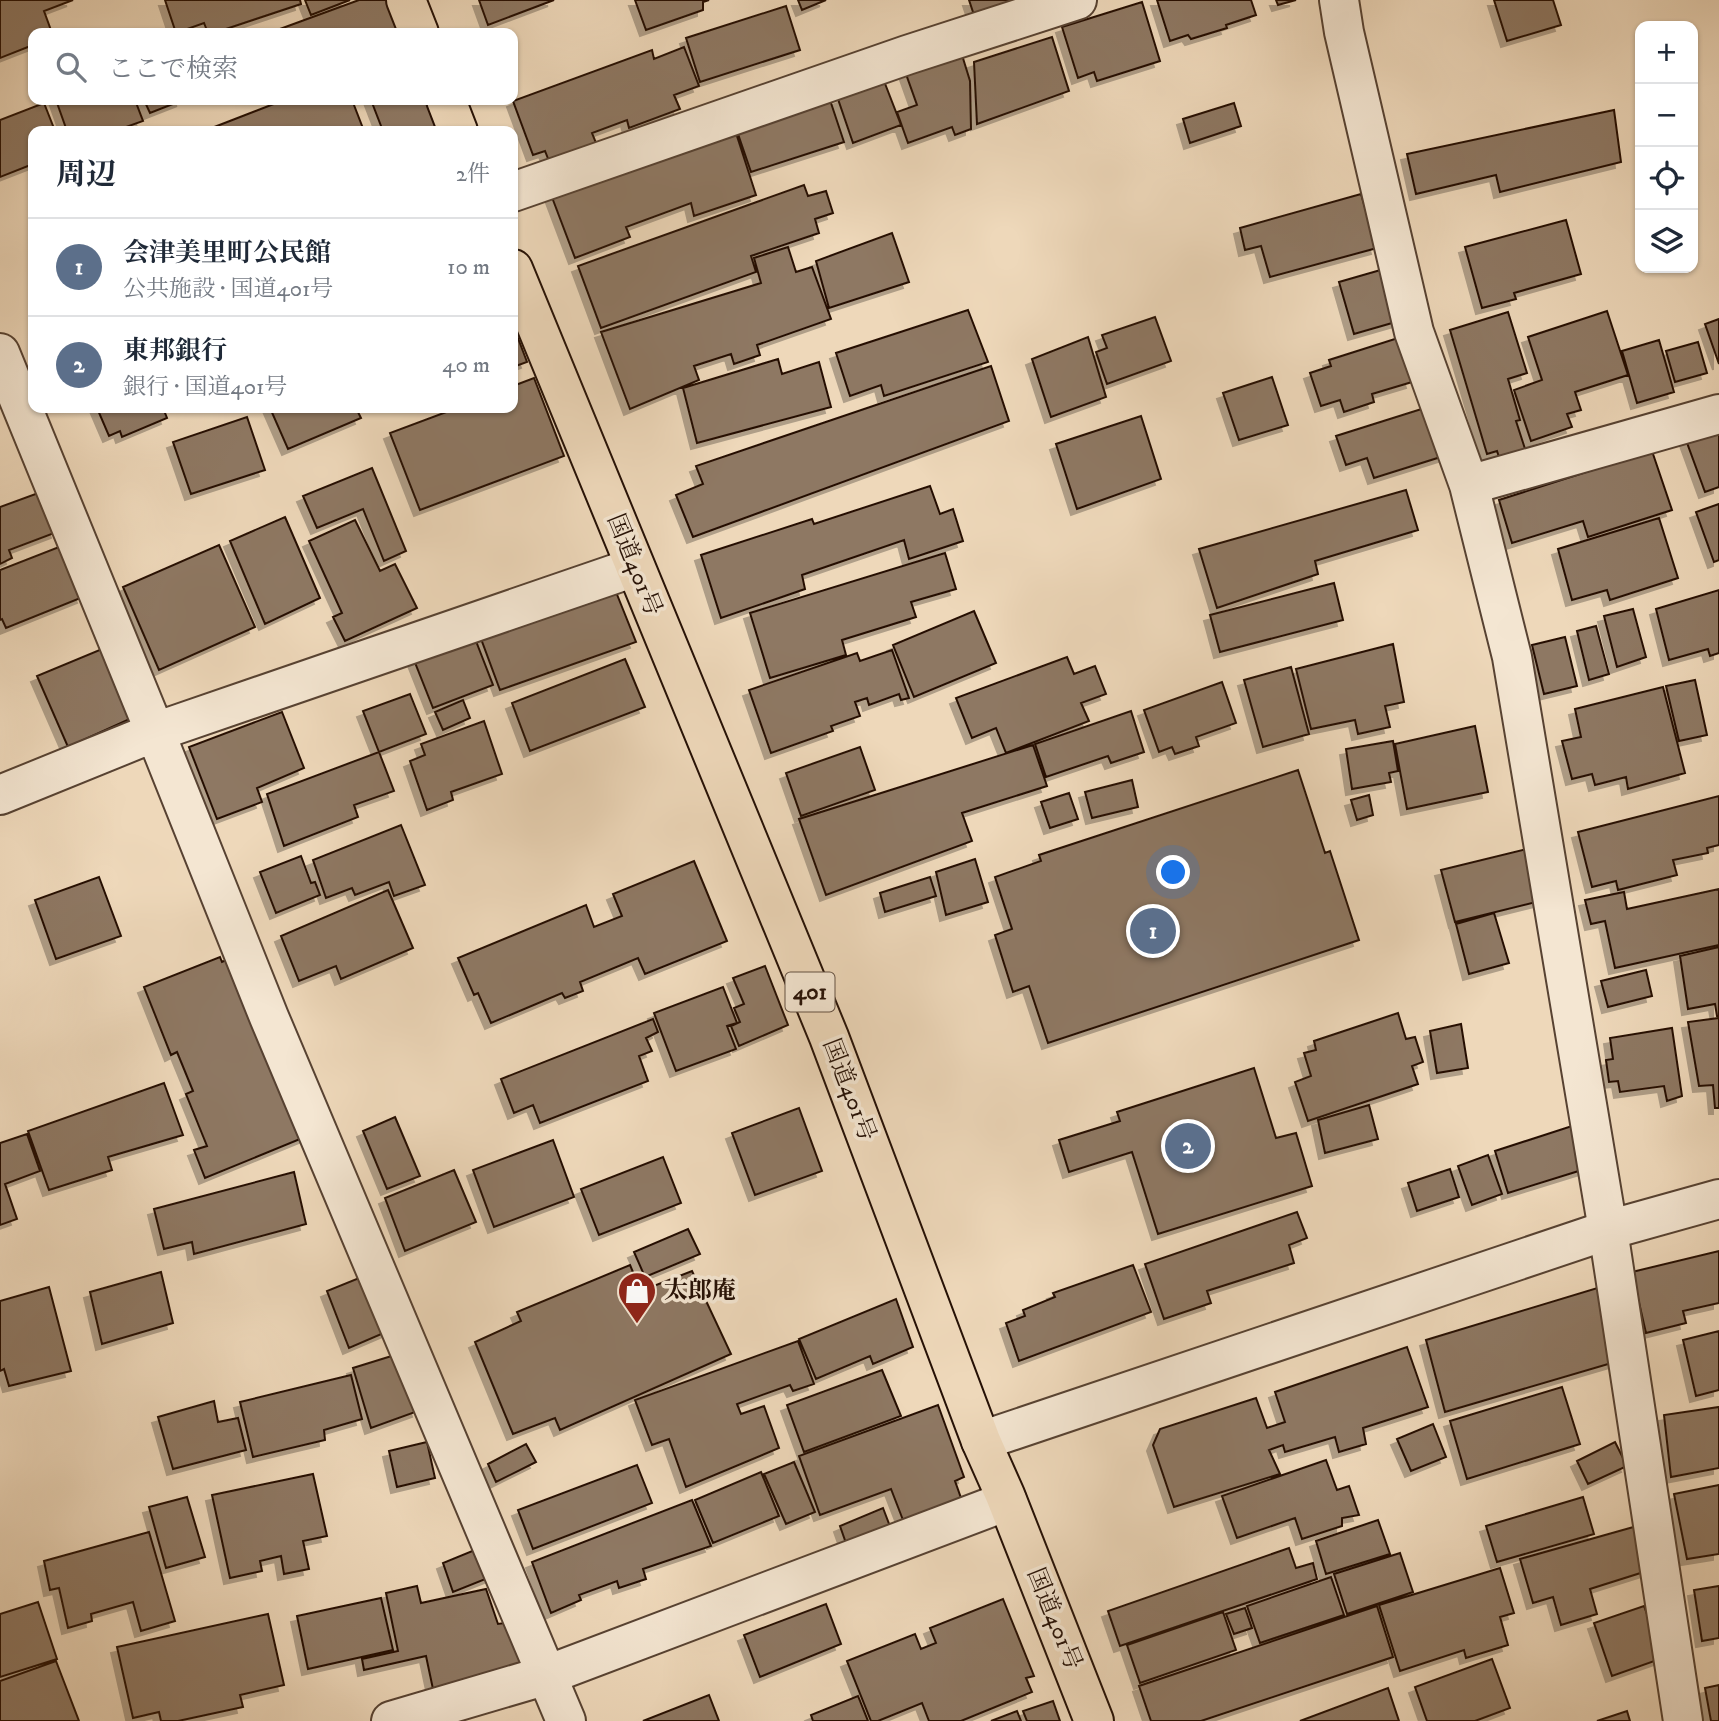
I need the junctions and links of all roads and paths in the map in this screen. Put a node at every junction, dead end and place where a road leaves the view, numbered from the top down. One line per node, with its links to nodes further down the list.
1 (406, 0): 4 (highway)
2 (1077, 0): 7 (street)
3 (1339, 0): 11 (street)
4 (417, 28)
5 (448, 105): 6 (highway)
6 (456, 126)
7 (518, 190)
8 (518, 281): 12 (highway, 国道401号 / 401)
9 (0, 353): 13 (street)
10 (1719, 414): 11 (street)
11 (1469, 485): 16 (street)
12 (635, 567): 13 (street); 17 (highway, 国道401号 / 401)
13 (155, 732): 14 (street); 19 (street)
14 (0, 794)
15 (1719, 1199): 16 (street)
16 (1608, 1230): 17 (street); 23 (street)
17 (981, 1441): 18 (highway, 国道401号 / 401)
18 (1007, 1501): 19 (street); 22 (highway, 国道401号 / 401)
19 (547, 1675): 20 (street); 21 (street)
20 (391, 1721)
21 (566, 1721)
22 (1094, 1721)
23 (1683, 1721)

